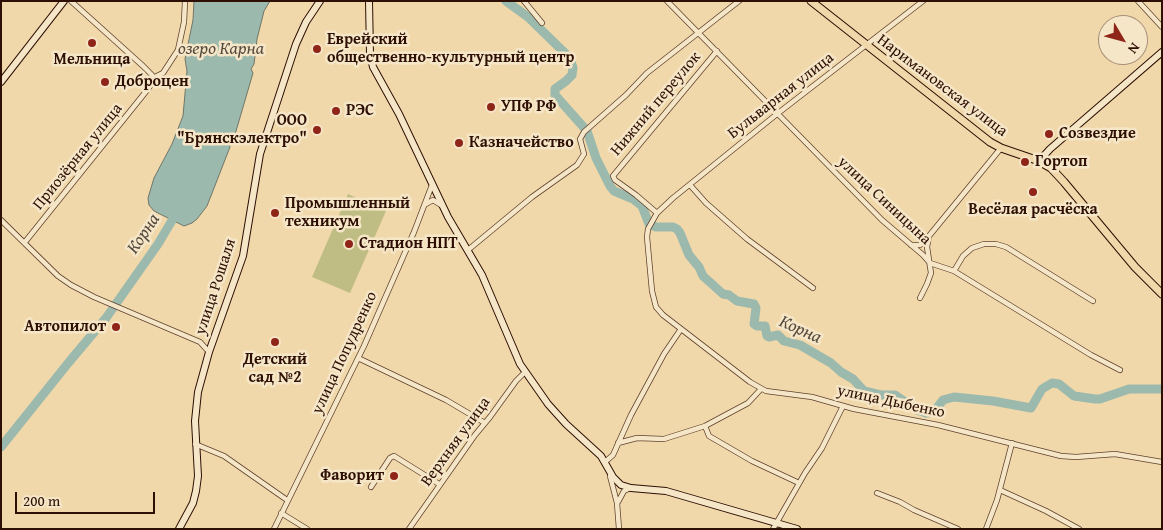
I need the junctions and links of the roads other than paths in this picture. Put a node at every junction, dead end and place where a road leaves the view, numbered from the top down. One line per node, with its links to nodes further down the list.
1 (64, 1): 19 (street)
2 (71, 1): 18 (street)
3 (185, 1): 18 (street)
4 (320, 1): 41 (street, улица Рошаля)
5 (668, 1): 14 (street, улица Синицына)
6 (739, 1): 14 (street)
7 (811, 1): 15 (main road, Наримановская улица)
8 (923, 1): 15 (street, Бульварная улица)
9 (1138, 1): 13 (street)
10 (369, 4): 23 (street)
11 (526, 4): 12 (street)
12 (542, 23)
13 (1162, 27)
14 (699, 32): 16 (street, улица Синицына); 32 (street)
15 (865, 45): 20 (street, Бульварная улица); 21 (main road, Наримановская улица)
16 (717, 50): 20 (street, улица Синицына); 27 (street, Нижний переулок)
17 (1162, 52): 22 (street)
18 (153, 78): 30 (street, Приозёрная улица)
19 (1, 82)
20 (777, 114): 24 (street, Бульварная улица); 31 (street, улица Синицына)
21 (1000, 148): 22 (main road, Наримановская улица); 29 (street)
22 (1039, 161): 37 (main road, Наримановская улица)
23 (432, 185): 25 (street); 26 (street, улица Попудренко)
24 (690, 185): 27 (street, Бульварная улица); 35 (street)
25 (442, 206): 26 (street); 32 (street)
26 (424, 207): 44 (street, улица Попудренко)
27 (657, 213): 36 (street, Бульварная улица)
28 (1, 220): 30 (street)
29 (930, 236): 31 (street); 33 (street)
30 (25, 242): 42 (street)
31 (910, 244): 33 (street, улица Синицына)
32 (468, 250): 46 (street)
33 (930, 263): 34 (street, улица Синицына); 38 (street)
34 (954, 271): 39 (street); 45 (street, улица Синицына)
35 (813, 288)
36 (652, 291): 40 (street, улица Дыбенко)
37 (1162, 294)
38 (920, 298)
39 (1093, 301)
40 (681, 329): 47 (street, улица Дыбенко); 51 (street)
41 (216, 334): 42 (street); 43 (street, улица Рошаля)
42 (200, 342): 43 (street)
43 (209, 352): 53 (street, улица Рошаля)
44 (358, 358): 49 (street); 62 (street, улица Попудренко)
45 (1120, 370)
46 (525, 372): 49 (street, Верхняя улица); 55 (street)
47 (761, 389): 48 (street, улица Дыбенко); 50 (street)
48 (842, 406): 52 (street, улица Дыбенко); 56 (street)
49 (485, 423): 57 (street, Верхняя улица)
50 (705, 426): 51 (street); 56 (street)
51 (618, 443): 55 (street)
52 (1012, 443): 54 (street, улица Дыбенко); 60 (street)
53 (195, 444): 62 (street); 66 (street, улица Рошаля)
54 (1162, 462)
55 (606, 466): 59 (street); 63 (street)
56 (799, 483): 65 (street)
57 (439, 484): 58 (street); 69 (street, Верхняя улица)
58 (371, 487)
59 (631, 488): 63 (street); 65 (street)
60 (1000, 490): 73 (street); 74 (street)
61 (877, 493): 72 (street)
62 (287, 500): 64 (street, улица Попудренко)
63 (617, 503): 70 (street)
64 (281, 514): 67 (street, улица Попудренко); 68 (street)
65 (775, 526): 71 (street)
66 (179, 529)
67 (274, 529)
68 (307, 529)
69 (409, 529)
70 (618, 529)
71 (797, 529)
72 (958, 529)
73 (986, 529)
74 (1079, 529)

